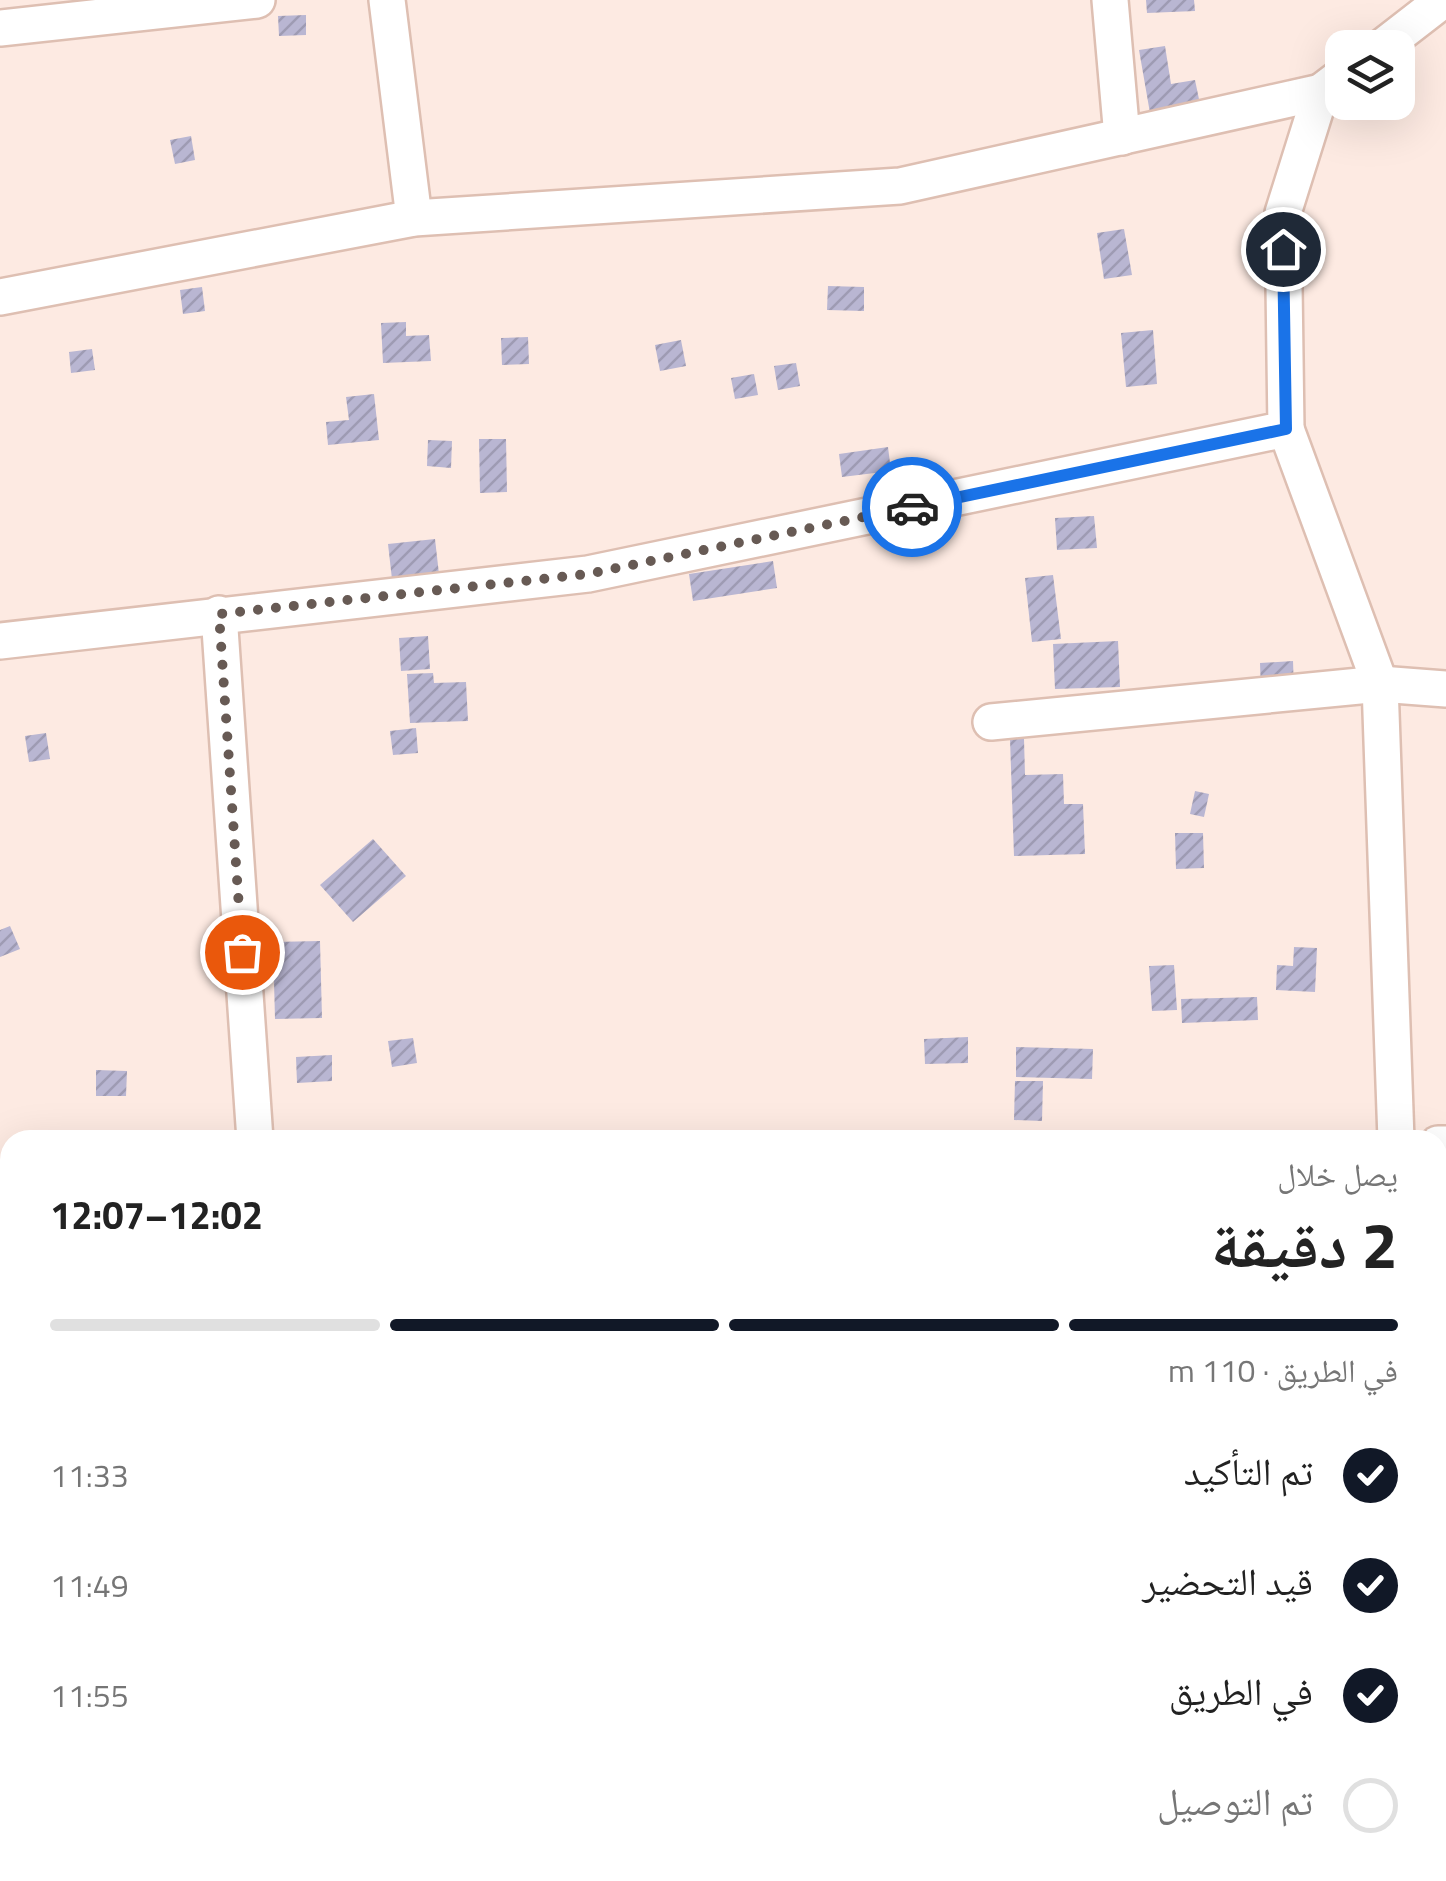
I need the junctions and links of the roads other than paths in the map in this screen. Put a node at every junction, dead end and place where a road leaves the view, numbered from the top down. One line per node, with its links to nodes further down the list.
1 (257, 0): 5 (street)
2 (387, 0): 10 (street)
3 (1110, 0): 9 (street)
4 (1443, 0): 6 (street)
5 (0, 28)
6 (1404, 30)
7 (1325, 86): 9 (street)
8 (1325, 102): 12 (street)
9 (1122, 137): 10 (street)
10 (414, 218): 11 (street)
11 (0, 297)
12 (1286, 429): 13 (street); 15 (street)
13 (219, 614): 14 (street); 18 (street)
14 (0, 641)
15 (1380, 684): 16 (street); 17 (street); 19 (street)
16 (1446, 689)
17 (991, 722)
18 (254, 1130)
19 (1396, 1130)

